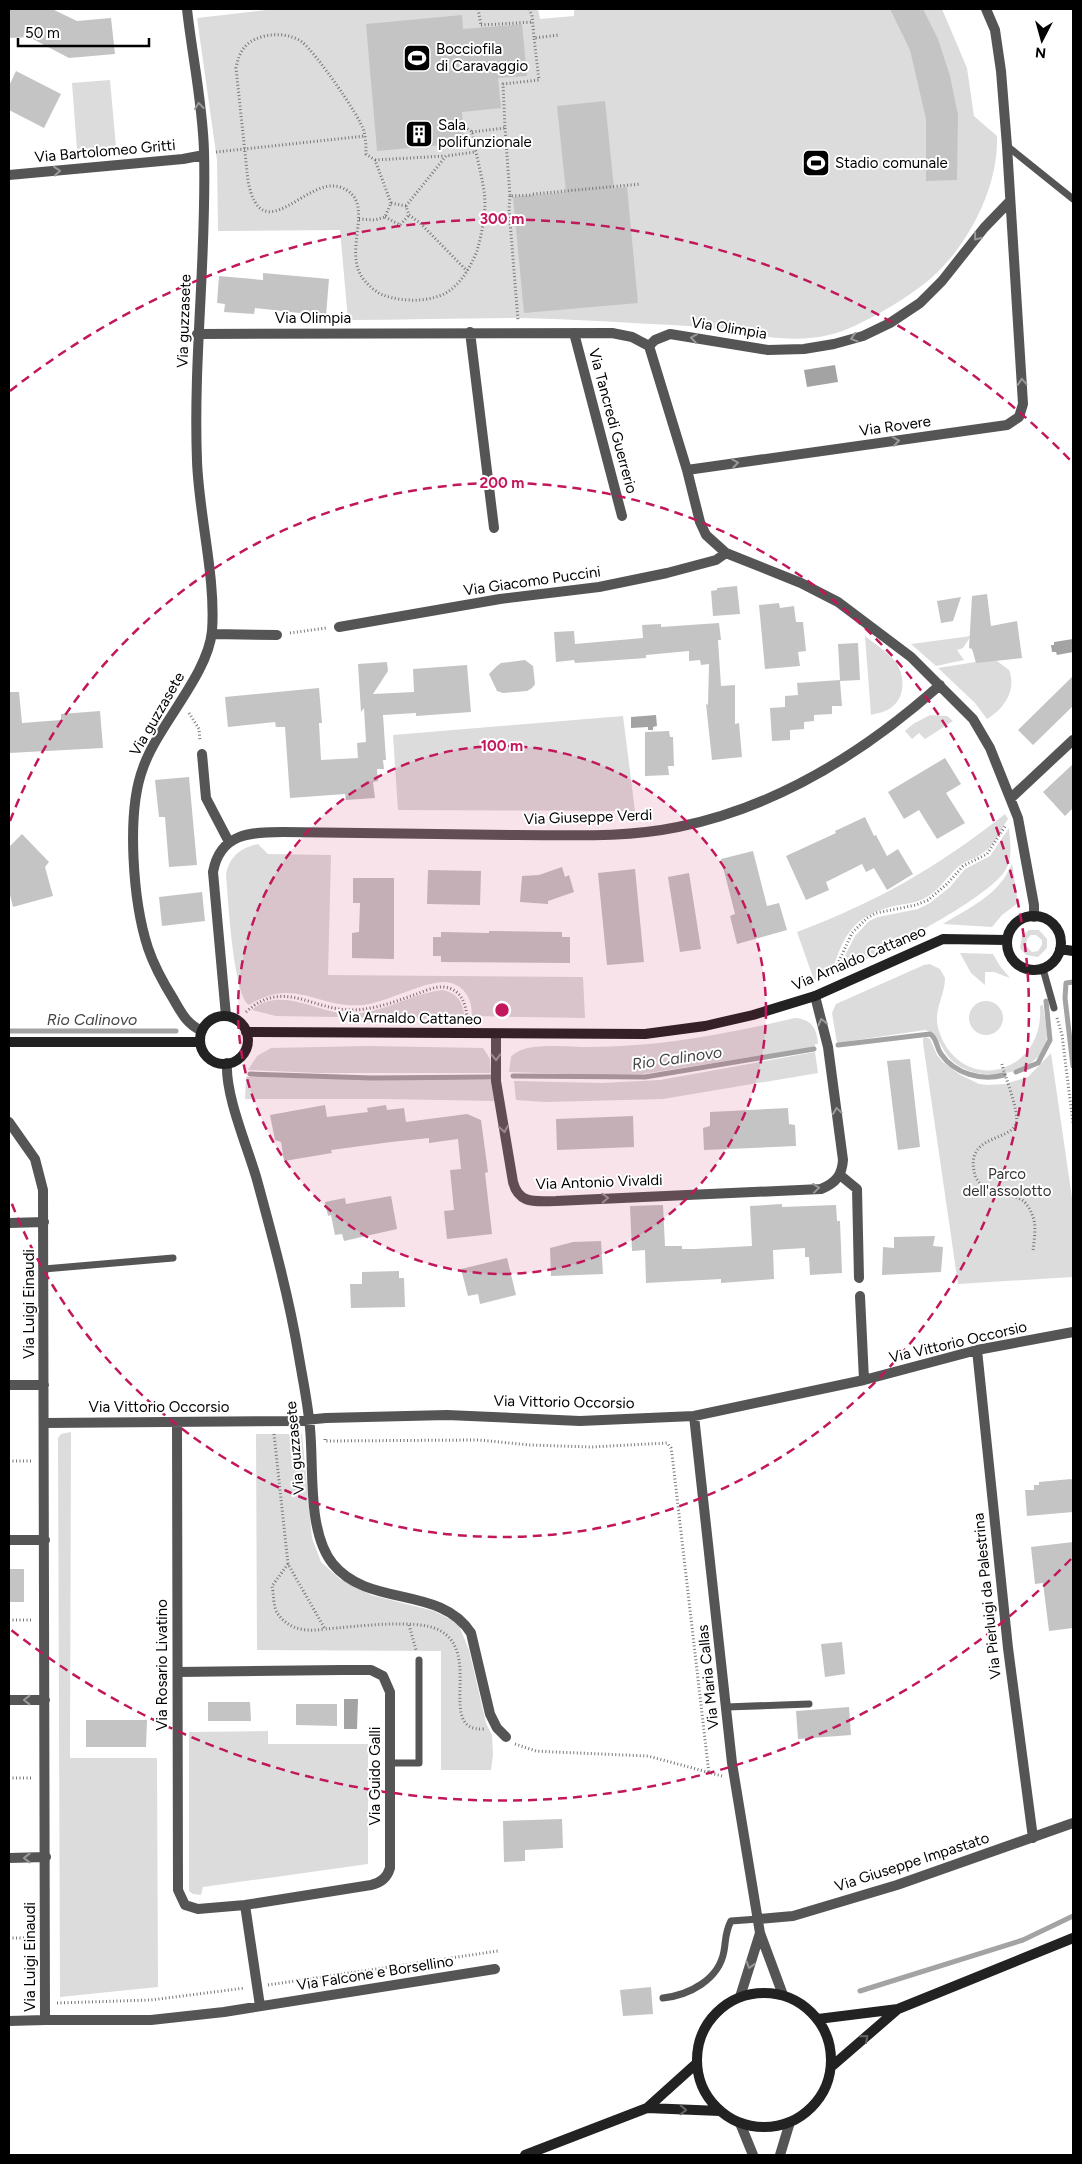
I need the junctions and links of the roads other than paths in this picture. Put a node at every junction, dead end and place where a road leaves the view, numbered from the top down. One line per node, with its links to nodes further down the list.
1 (187, 9): 4 (street, Via guzzasete, one-way to 1)
2 (986, 9): 3 (street)
3 (1008, 146): 6 (lane); 7 (street)
4 (204, 155): 5 (street, Via Bartolomeo Gritti, one-way to 4); 10 (street, Via guzzasete)
5 (9, 174)
6 (1073, 199)
7 (1010, 201): 11 (street, Via Olimpia, one-way to 11); 12 (street, Via Rovere, one-way to 7)
8 (470, 332): 9 (street, Via Olimpia); 10 (street, Via Olimpia); 14 (street)
9 (574, 333): 11 (street, Via Olimpia); 13 (street, Via Tancredi Guerrerio)
10 (197, 334): 17 (street, Via guzzasete)
11 (649, 346): 12 (street)
12 (687, 470): 15 (street)
13 (622, 516)
14 (494, 528)
15 (726, 553): 16 (street, Via Giacomo Puccini); 19 (street)
16 (339, 627)
17 (212, 634): 18 (street); 32 (street, Via guzzasete)
18 (277, 635)
19 (940, 685): 22 (street); 23 (street, Via Giuseppe Verdi)
20 (1073, 740): 22 (street)
21 (202, 754): 23 (street)
22 (1011, 798): 24 (street)
23 (229, 842): 31 (street)
24 (1034, 917): 25 (street); 26 (street)
25 (1007, 940): 28 (street); 29 (street, Via Arnaldo Cattaneo)
26 (1060, 949): 27 (street); 28 (street)
27 (1073, 951)
28 (1043, 969): 30 (lane)
29 (815, 996): 34 (street, Via Arnaldo Cattaneo); 39 (street, one-way to 29)
30 (1054, 1008)
31 (226, 1016): 32 (street); 33 (street)
32 (202, 1031): 36 (street)
33 (246, 1032): 34 (street, Via Arnaldo Cattaneo); 37 (street)
34 (496, 1034): 39 (street, Via Antonio Vivaldi, one-way to 39)
35 (9, 1042): 36 (street)
36 (200, 1042): 37 (street)
37 (227, 1063): 54 (street, Via guzzasete)
38 (9, 1122): 40 (street, Via Luigi Einaudi)
39 (840, 1175): 44 (street)
40 (44, 1222): 41 (street); 43 (street, Via Luigi Einaudi)
41 (9, 1223)
42 (173, 1258): 43 (lane)
43 (44, 1269): 50 (street, Via Luigi Einaudi)
44 (859, 1278)
45 (860, 1296): 48 (street)
46 (1073, 1332): 47 (street, Via Vittorio Occorsio)
47 (977, 1350): 48 (street, Via Vittorio Occorsio); 66 (street, Via Pierluigi da Palestrina)
48 (864, 1380): 51 (street, Via Vittorio Occorsio)
49 (9, 1385): 50 (street)
50 (44, 1385): 52 (street, Via Luigi Einaudi)
51 (694, 1416): 54 (street, Via Vittorio Occorsio); 62 (street, Via Maria Callas)
52 (45, 1423): 53 (street, Via Vittorio Occorsio); 56 (street, Via Luigi Einaudi)
53 (176, 1423): 54 (street, Via Vittorio Occorsio); 58 (street, Via Rosario Livatino)
54 (310, 1425): 63 (street, Via guzzasete)
55 (9, 1540): 56 (street)
56 (45, 1540): 60 (street, Via Luigi Einaudi)
57 (419, 1660): 64 (lane)
58 (178, 1672): 64 (street, Via Guido Galli); 69 (street, Via Rosario Livatino)
59 (9, 1700): 60 (street, one-way to 59)
60 (45, 1700): 68 (street, Via Luigi Einaudi)
61 (809, 1704): 62 (lane)
62 (726, 1707): 71 (street, Via Maria Callas)
63 (506, 1737)
64 (390, 1763): 70 (street, Via Guido Galli)
65 (1073, 1822): 66 (street, Via Giuseppe Impastato)
66 (1033, 1838): 71 (street, Via Giuseppe Impastato)
67 (9, 1858): 68 (street, one-way to 67)
68 (46, 1858): 81 (street, Via Luigi Einaudi)
69 (185, 1904): 70 (street, Via Guido Galli)
70 (245, 1905): 78 (street)
71 (758, 1919): 72 (street, Via Maria Callas); 77 (lane)
72 (760, 1933): 75 (street, Via Maria Callas); 76 (street, Via Maria Callas, one-way to 76)
73 (1073, 1938): 79 (street)
74 (495, 1969): 78 (street, Via Falcone e Borsellino)
75 (783, 1995): 76 (street); 80 (street)
76 (740, 1997): 83 (street)
77 (663, 1998)
78 (260, 2006): 81 (street, Via Falcone e Borsellino)
79 (898, 2009): 80 (street); 84 (street, one-way to 79)
80 (818, 2019): 84 (street)
81 (45, 2020): 82 (street, Via Luigi Einaudi)
82 (9, 2021)
83 (697, 2063): 85 (street); 86 (street)
84 (831, 2067): 87 (street)
85 (646, 2108): 86 (street, one-way to 86); 89 (street)
86 (720, 2111): 88 (street)
87 (790, 2122): 88 (street); 91 (street)
88 (740, 2123): 90 (street)
89 (524, 2155)
90 (754, 2155)
91 (780, 2155)

